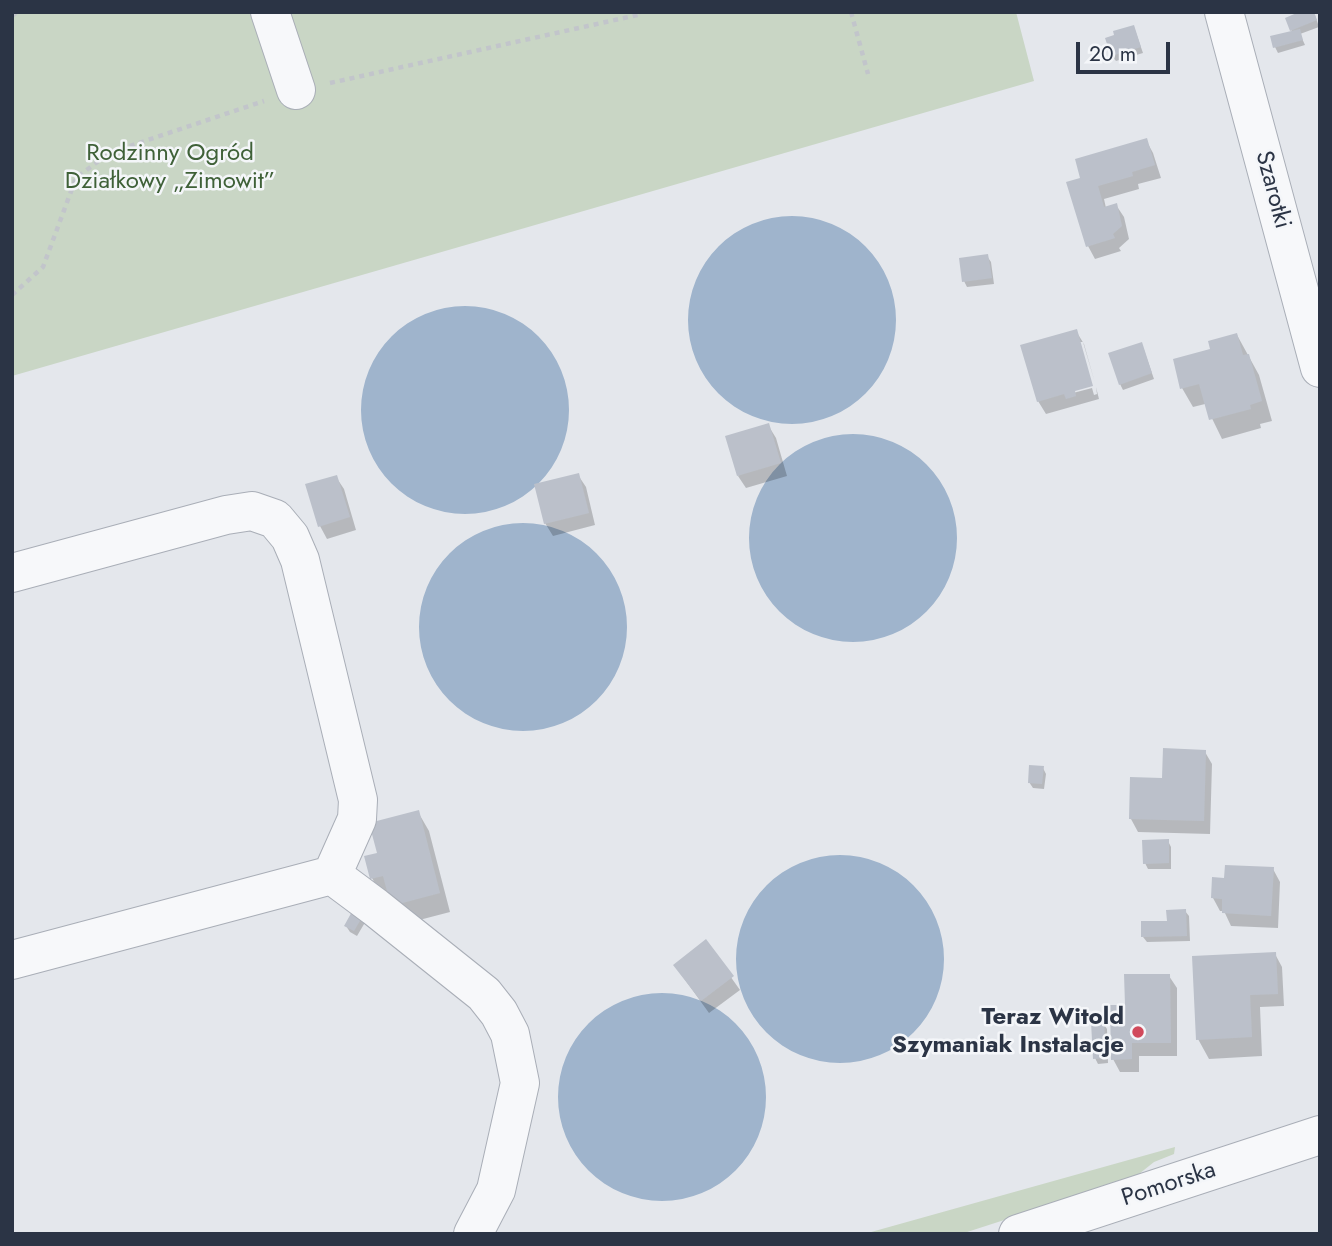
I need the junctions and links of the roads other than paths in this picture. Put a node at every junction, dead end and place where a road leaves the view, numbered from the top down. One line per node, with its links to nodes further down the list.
1 (270, 12): 3 (street)
2 (1224, 12): 4 (street, Szarotki)
3 (296, 90)
4 (1320, 368)
5 (12, 573): 6 (street)
6 (332, 875): 7 (street); 9 (street)
7 (12, 960)
8 (1320, 1135): 10 (street, Pomorska)
9 (473, 1234)
10 (1018, 1234)

